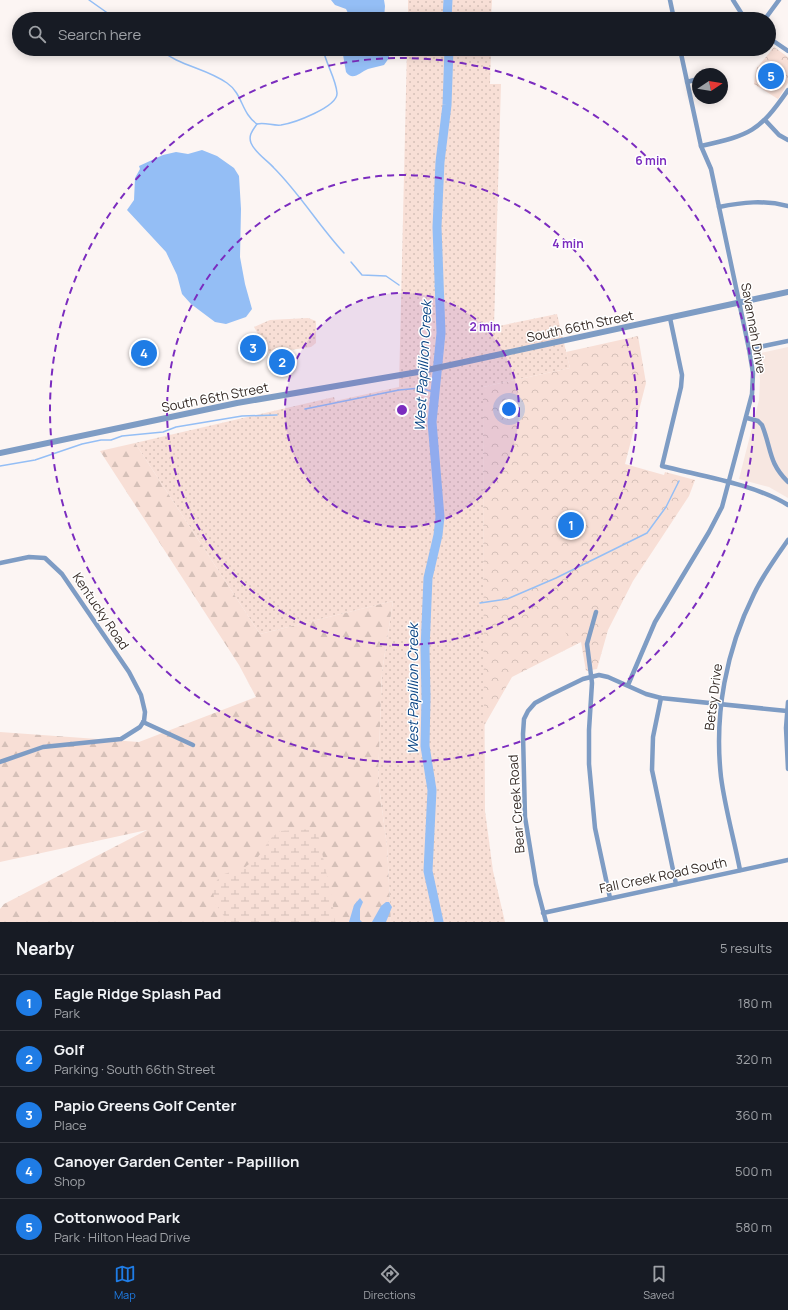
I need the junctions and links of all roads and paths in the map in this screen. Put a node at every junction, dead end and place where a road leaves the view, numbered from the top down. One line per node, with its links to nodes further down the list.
1 (670, 0): 4 (street)
2 (733, 0): 5 (street)
3 (779, 0): 6 (street)
4 (673, 12)
5 (741, 12)
6 (770, 12)
7 (776, 43): 8 (street)
8 (788, 51)
9 (681, 56): 11 (street, Savannah Drive)
10 (692, 81): 11 (street)
11 (687, 82): 15 (street, Savannah Drive)
12 (788, 90): 13 (street)
13 (765, 120): 14 (street); 15 (street)
14 (788, 140)
15 (701, 146): 16 (street, Savannah Drive)
16 (719, 206): 17 (street); 19 (street, Savannah Drive)
17 (788, 206)
18 (788, 292): 19 (street, South 66th Street)
19 (739, 302): 20 (street, South 66th Street); 22 (street, Savannah Drive)
20 (670, 318): 24 (street, South 66th Street); 26 (street)
21 (788, 340): 22 (street)
22 (749, 349): 23 (street, Savannah Drive)
23 (747, 418): 25 (street); 26 (street, Savannah Drive)
24 (0, 453)
25 (788, 482)
26 (729, 483): 27 (street); 32 (street, Savannah Drive)
27 (788, 505)
28 (788, 540): 35 (street, Betsy Drive)
29 (0, 563): 37 (street, Kentucky Road)
30 (596, 612): 31 (street)
31 (592, 676): 32 (street); 44 (street); 45 (street, Bear Creek Road)
32 (628, 685): 33 (street)
33 (661, 698): 35 (street); 43 (street)
34 (788, 702): 36 (street)
35 (721, 704): 36 (street); 42 (street, Betsy Drive)
36 (786, 711): 40 (street)
37 (143, 722): 38 (street); 39 (street)
38 (193, 745)
39 (0, 762)
40 (788, 769)
41 (788, 860): 42 (street, Fall Creek Road South)
42 (740, 870): 43 (street, Fall Creek Road South)
43 (676, 884): 44 (street, Fall Creek Road South)
44 (610, 898): 45 (street, Fall Creek Road South)
45 (543, 913): 46 (street, Bear Creek Road)
46 (546, 922)

